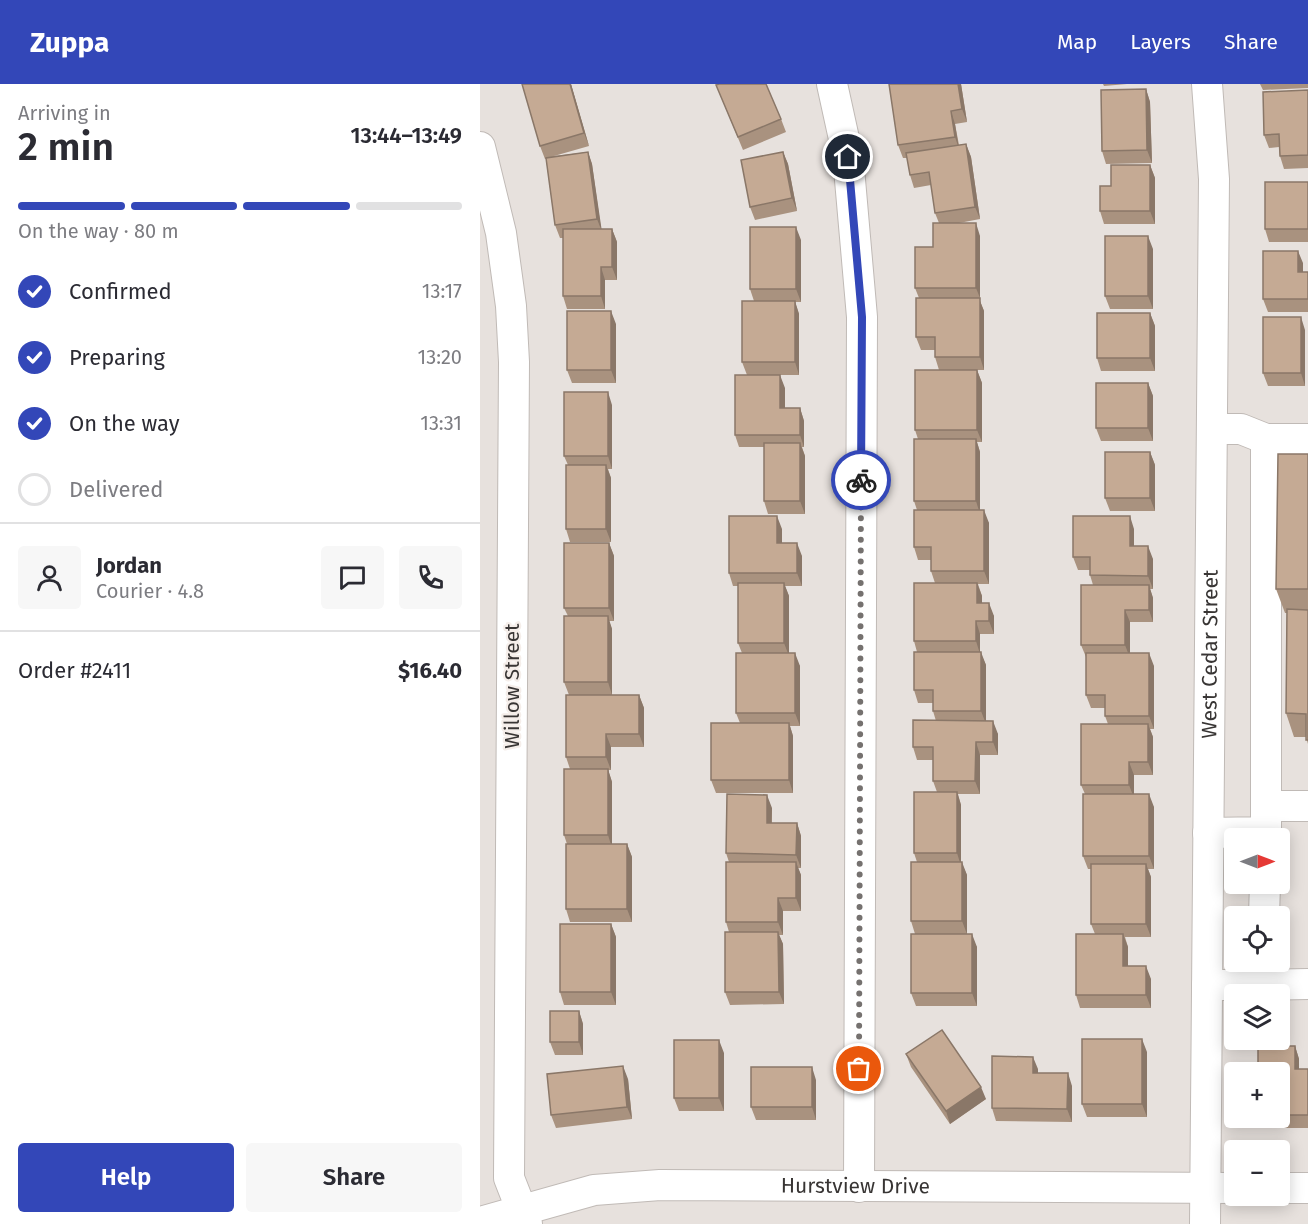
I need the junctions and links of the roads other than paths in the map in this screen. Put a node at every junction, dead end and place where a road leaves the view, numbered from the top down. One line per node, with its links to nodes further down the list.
1 (832, 84): 13 (street)
2 (1207, 84): 4 (street, West Cedar Street)
3 (480, 147): 18 (street, Willow Street)
4 (1213, 429): 5 (street); 9 (street, West Cedar Street)
5 (1266, 439): 6 (street); 8 (street)
6 (1308, 439)
7 (1308, 806): 8 (street)
8 (1266, 826): 9 (street)
9 (1208, 833): 12 (street, West Cedar Street)
10 (1263, 973): 11 (street); 12 (street)
11 (1308, 984)
12 (1207, 985): 14 (street, West Cedar Street)
13 (859, 1187): 14 (street, Hurstview Drive); 18 (street, Hurstview Drive)
14 (1205, 1188): 15 (street, Hurstview Drive); 20 (street, West Cedar Street)
15 (1224, 1188)
16 (1290, 1188): 17 (street)
17 (1308, 1188)
18 (524, 1216): 19 (street, Hurstview Drive)
19 (480, 1222)
20 (1205, 1224)

